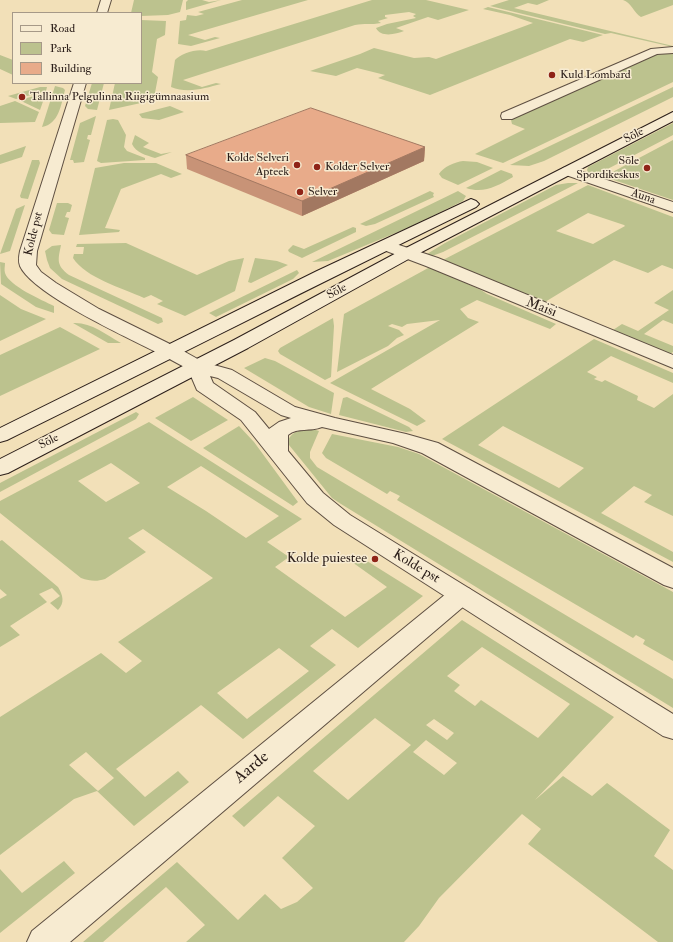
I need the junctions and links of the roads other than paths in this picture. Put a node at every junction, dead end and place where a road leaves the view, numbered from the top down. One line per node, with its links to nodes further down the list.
1 (106, 0): 2 (street)
2 (102, 12)
3 (673, 50): 5 (street)
4 (80, 84): 13 (street, Kolde pst)
5 (507, 116)
6 (673, 116): 8 (street, Sõle)
7 (548, 164): 8 (street, Auna)
8 (568, 171): 10 (street, Auna); 12 (street, Sõle)
9 (529, 174): 11 (street, Sõle)
10 (673, 207)
11 (387, 246): 12 (street, Maisi); 13 (street, Sõle)
12 (408, 253): 14 (street, Maisi); 15 (street, Sõle)
13 (171, 352): 15 (street, Kolde pst); 17 (street, Sõle)
14 (673, 362)
15 (196, 366): 16 (street, Kolde pst); 18 (street, Kolde pst); 19 (street, Sõle)
16 (332, 423): 18 (street); 20 (street, Kolde pst)
17 (0, 436)
18 (277, 451): 21 (street, Kolde pst)
19 (0, 468)
20 (673, 579)
21 (461, 594): 22 (street, Kolde pst); 23 (street, Aarde)
22 (673, 728)
23 (44, 942)

